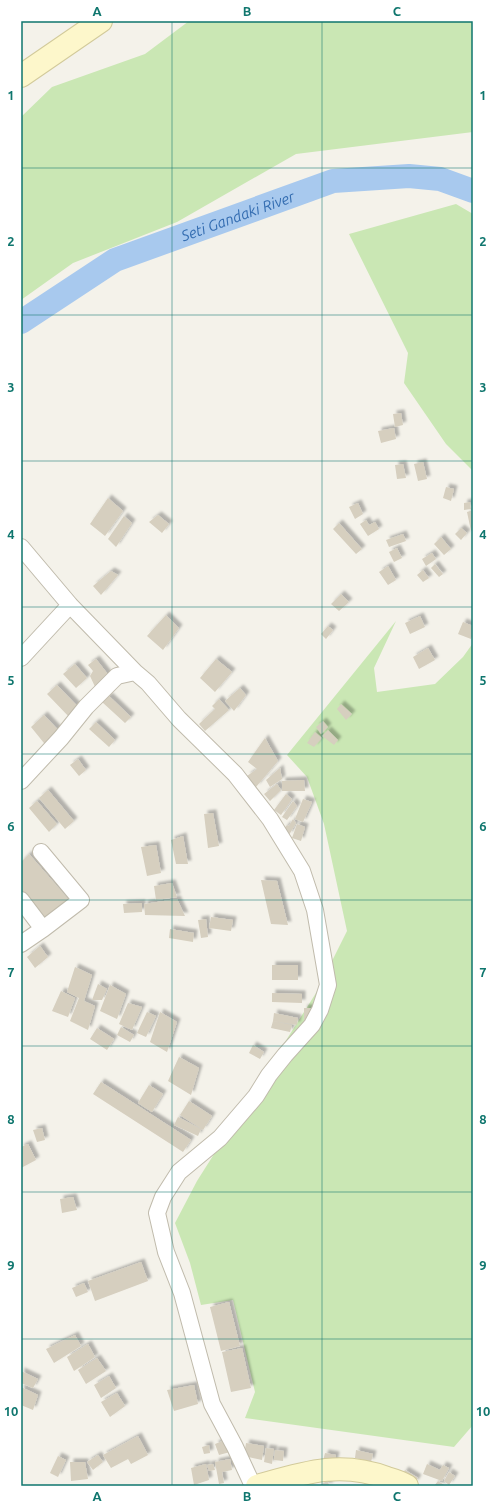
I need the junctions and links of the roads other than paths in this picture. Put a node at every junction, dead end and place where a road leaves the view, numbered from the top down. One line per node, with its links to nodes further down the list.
1 (102, 21): 2 (main road)
2 (21, 76)
3 (21, 547): 4 (street)
4 (70, 605): 5 (street); 6 (street)
5 (21, 658)
6 (135, 672): 7 (street); 12 (street)
7 (21, 782)
8 (41, 852): 10 (street)
9 (21, 900): 10 (street)
10 (43, 930): 11 (street)
11 (21, 944)
12 (252, 1486)
13 (257, 1486): 14 (main road)
14 (407, 1486)

